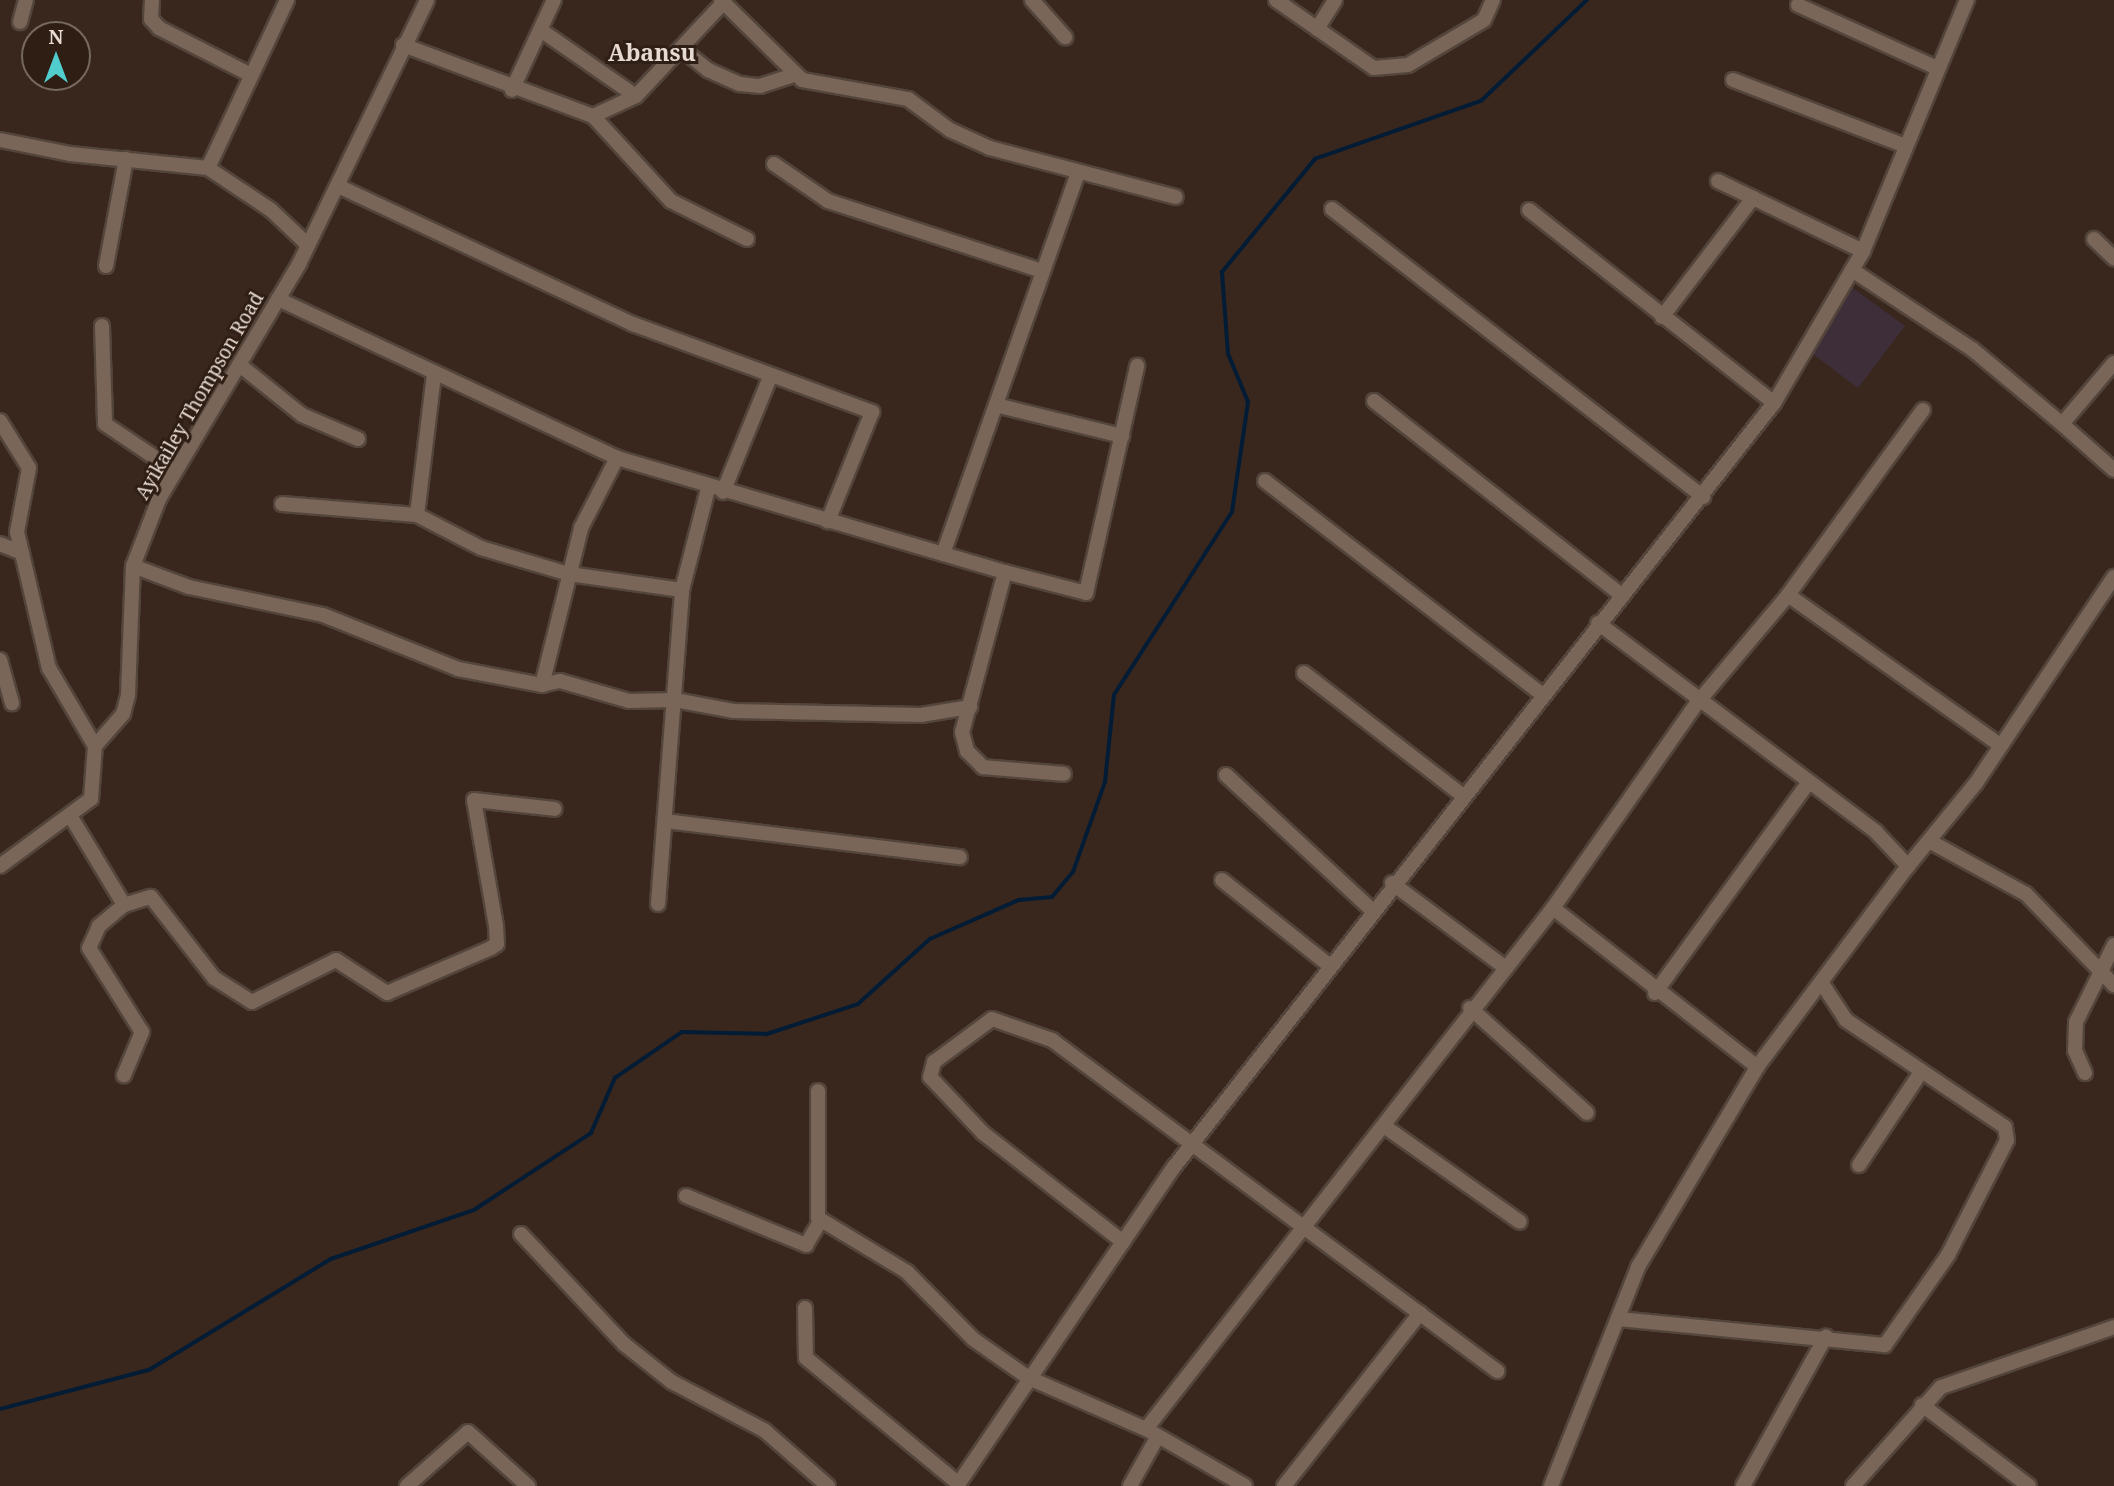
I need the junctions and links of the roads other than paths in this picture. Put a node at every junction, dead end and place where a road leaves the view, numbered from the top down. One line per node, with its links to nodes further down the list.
1 (26, 0): 13 (street)
2 (152, 0): 20 (street)
3 (287, 0): 20 (street)
4 (427, 0): 17 (street, Ayikailey Thompson Road)
5 (554, 0): 15 (street)
6 (1032, 0): 16 (street)
7 (1276, 0): 14 (street)
8 (1335, 0): 14 (street)
9 (1493, 0): 14 (street)
10 (1967, 0): 19 (street)
11 (723, 1): 18 (street); 21 (street)
12 (1798, 5): 19 (street)
13 (20, 22)
14 (1317, 29)
15 (541, 31): 23 (street); 24 (street)
16 (1065, 37)
17 (403, 45): 23 (street); 33 (street, Ayikailey Thompson Road)
18 (682, 49): 21 (street); 24 (street)
19 (1937, 68): 27 (street)
20 (247, 73): 30 (street)
21 (794, 75): 31 (street)
22 (1733, 80): 27 (street)
23 (512, 90): 25 (street)
24 (636, 96): 25 (street)
25 (593, 116): 38 (street)
26 (0, 139): 28 (street)
27 (1903, 145): 41 (street)
28 (126, 159): 30 (street); 43 (street)
29 (774, 164): 45 (street)
30 (208, 168): 40 (street)
31 (1079, 173): 34 (street); 45 (street)
32 (1718, 181): 35 (street)
33 (338, 186): 40 (street, Ayikailey Thompson Road); 53 (street)
34 (1176, 197)
35 (1753, 198): 41 (street); 47 (street)
36 (1332, 209): 67 (street)
37 (1529, 210): 47 (street)
38 (747, 239)
39 (2094, 239): 42 (street)
40 (308, 245): 46 (street, Ayikailey Thompson Road)
41 (1863, 251): 44 (street)
42 (2114, 258)
43 (106, 266)
44 (1852, 270): 55 (street); 59 (street)
45 (1041, 271): 56 (street)
46 (278, 299): 50 (street, Ayikailey Thompson Road); 52 (street)
47 (1662, 317): 55 (street)
48 (102, 326): 64 (street)
49 (2114, 363): 59 (street)
50 (241, 366): 61 (street); 64 (street, Ayikailey Thompson Road)
51 (1137, 366): 60 (street)
52 (434, 374): 62 (street); 69 (street)
53 (771, 375): 66 (street); 70 (street)
54 (1374, 401): 80 (street)
55 (1774, 403): 67 (street)
56 (996, 405): 60 (street); 73 (street)
57 (1923, 410): 79 (street)
58 (0, 421): 72 (street)
59 (2062, 424): 63 (street)
60 (1122, 436): 75 (street)
61 (358, 439)
62 (617, 458): 66 (street); 76 (street)
63 (2114, 470)
64 (175, 471): 74 (street, Ayikailey Thompson Road)
65 (1265, 481): 85 (street)
66 (715, 490): 70 (street); 78 (street)
67 (1703, 497): 80 (street)
68 (282, 504): 69 (street)
69 (417, 515): 76 (street)
70 (828, 522): 73 (street)
71 (2, 548): 72 (street)
72 (22, 553): 90 (street)
73 (943, 554): 75 (street)
74 (133, 566): 84 (street); 90 (street, Ayikailey Thompson Road)
75 (1005, 572): 89 (street)
76 (569, 574): 78 (street); 84 (street)
77 (2114, 577): 91 (street)
78 (682, 590): 86 (street)
79 (1788, 595): 87 (street); 91 (street)
80 (1623, 596): 81 (street)
81 (1598, 623): 85 (street); 87 (street)
82 (0, 660): 88 (street)
83 (1304, 673): 95 (street)
84 (542, 685): 86 (street)
85 (1542, 694): 95 (street)
86 (675, 700): 89 (street); 98 (street)
87 (1698, 702): 94 (street); 107 (street)
88 (12, 703)
89 (970, 707): 92 (street)
90 (95, 746): 97 (street)
91 (2001, 746): 99 (street)
92 (1064, 774)
93 (1226, 775): 108 (street)
94 (1809, 782): 102 (street); 115 (street)
95 (1462, 795): 104 (street)
96 (555, 810): 106 (street)
97 (71, 817): 101 (street); 106 (street)
98 (665, 821): 100 (street); 105 (street)
99 (1931, 842): 102 (street); 112 (street)
100 (960, 857)
101 (0, 866)
102 (1908, 866): 113 (street)
103 (1222, 880): 110 (street)
104 (1392, 883): 108 (street); 111 (street)
105 (658, 904)
106 (124, 905): 119 (street)
107 (1553, 908): 111 (street); 115 (street)
108 (1372, 910): 110 (street)
109 (2114, 945): 112 (street)
110 (1330, 966): 124 (street)
111 (1503, 966): 116 (street)
112 (2100, 975): 114 (street); 118 (street)
113 (1821, 982): 117 (street); 120 (street)
114 (2114, 985)
115 (1655, 993): 117 (street)
116 (1470, 1008): 122 (street); 123 (street)
117 (1757, 1067): 134 (street)
118 (2085, 1073)
119 (124, 1075)
120 (1919, 1075): 125 (street); 136 (street)
121 (818, 1091): 127 (street)
122 (1587, 1113)
123 (1384, 1126): 128 (street); 129 (street)
124 (1193, 1143): 129 (street); 131 (street); 131 (street)
125 (1859, 1165)
126 (686, 1196): 127 (street)
127 (821, 1220): 138 (street)
128 (1520, 1222)
129 (1307, 1224): 133 (street); 140 (street)
130 (521, 1234): 144 (street)
131 (1123, 1242): 138 (street)
132 (805, 1308): 141 (street)
133 (1420, 1313): 137 (street); 147 (street)
134 (1618, 1320): 136 (street); 148 (street)
135 (2114, 1327): 139 (street)
136 (1826, 1336): 149 (street)
137 (1497, 1371)
138 (1029, 1378): 140 (street); 141 (street)
139 (1922, 1405): 150 (street); 151 (street)
140 (1152, 1433): 145 (street); 146 (street)
141 (958, 1485)
142 (407, 1486): 143 (street)
143 (528, 1486)
144 (828, 1486)
145 (1130, 1486)
146 (1245, 1486)
147 (1284, 1486)
148 (1550, 1486)
149 (1743, 1486)
150 (1853, 1486)
151 (2029, 1486)

